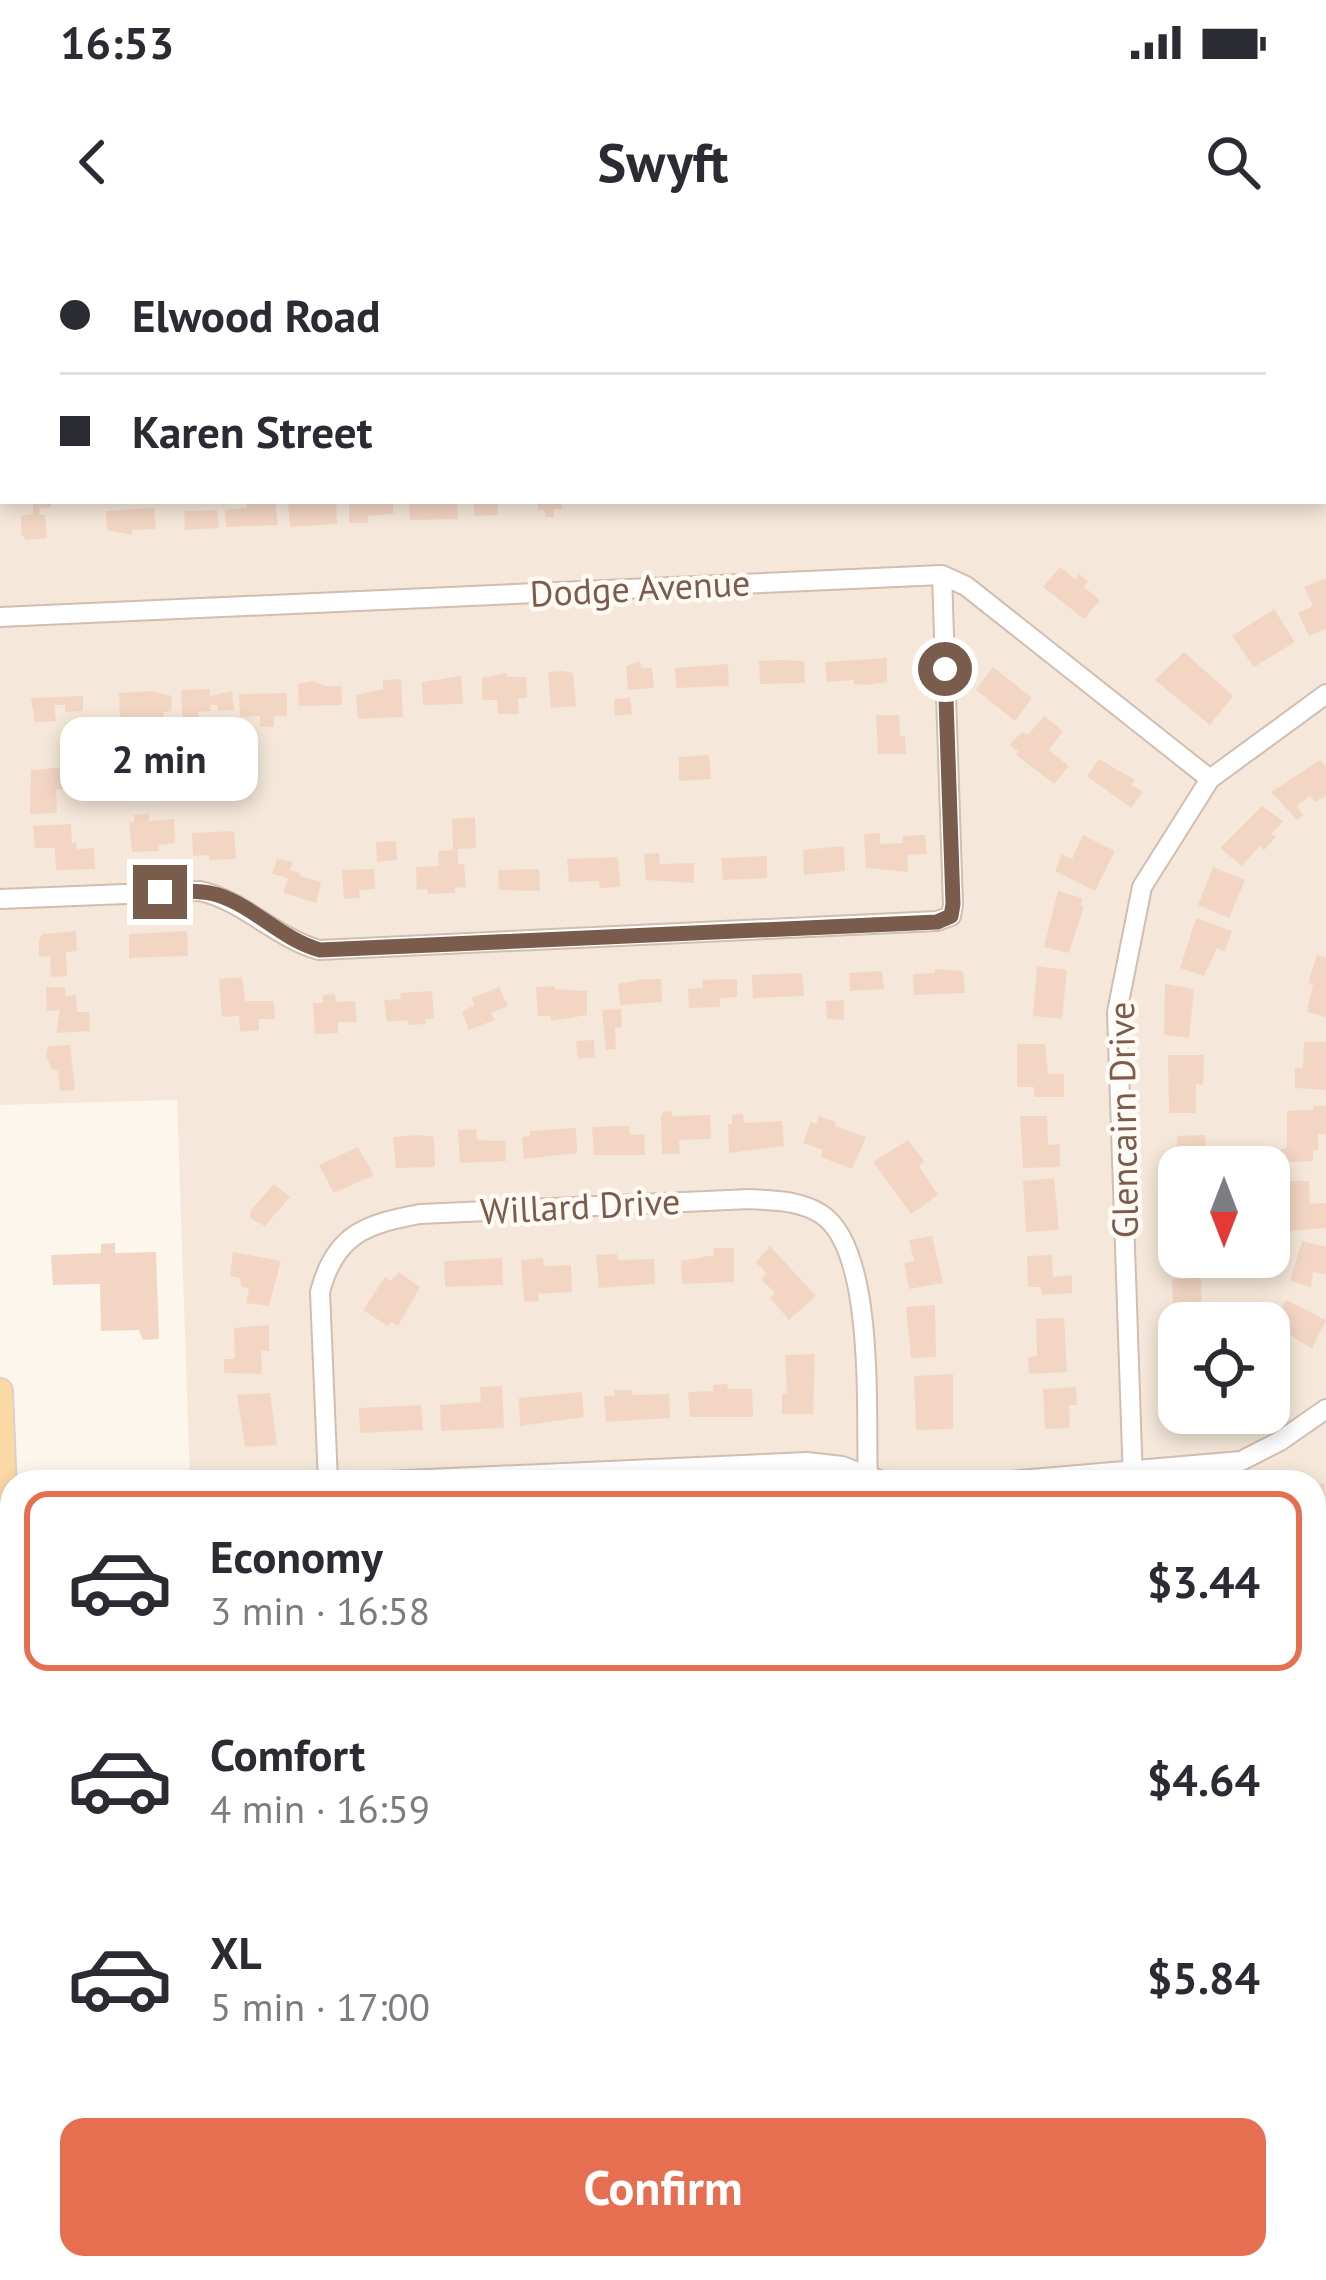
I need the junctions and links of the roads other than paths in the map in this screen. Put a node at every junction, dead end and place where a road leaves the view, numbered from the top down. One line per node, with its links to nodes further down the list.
1 (942, 574): 2 (street, Dodge Avenue); 4 (street); 5 (street)
2 (0, 617)
3 (1326, 694): 4 (street, Glencairn Drive)
4 (1210, 778): 13 (street, Glencairn Drive)
5 (0, 899)
6 (0, 1391): 8 (main road)
7 (1326, 1408): 14 (street)
8 (6, 1470)
9 (327, 1470): 12 (street, Willard Drive)
10 (699, 1470): 11 (street)
11 (851, 1470)
12 (873, 1470)
13 (1133, 1470)
14 (1176, 1470)

